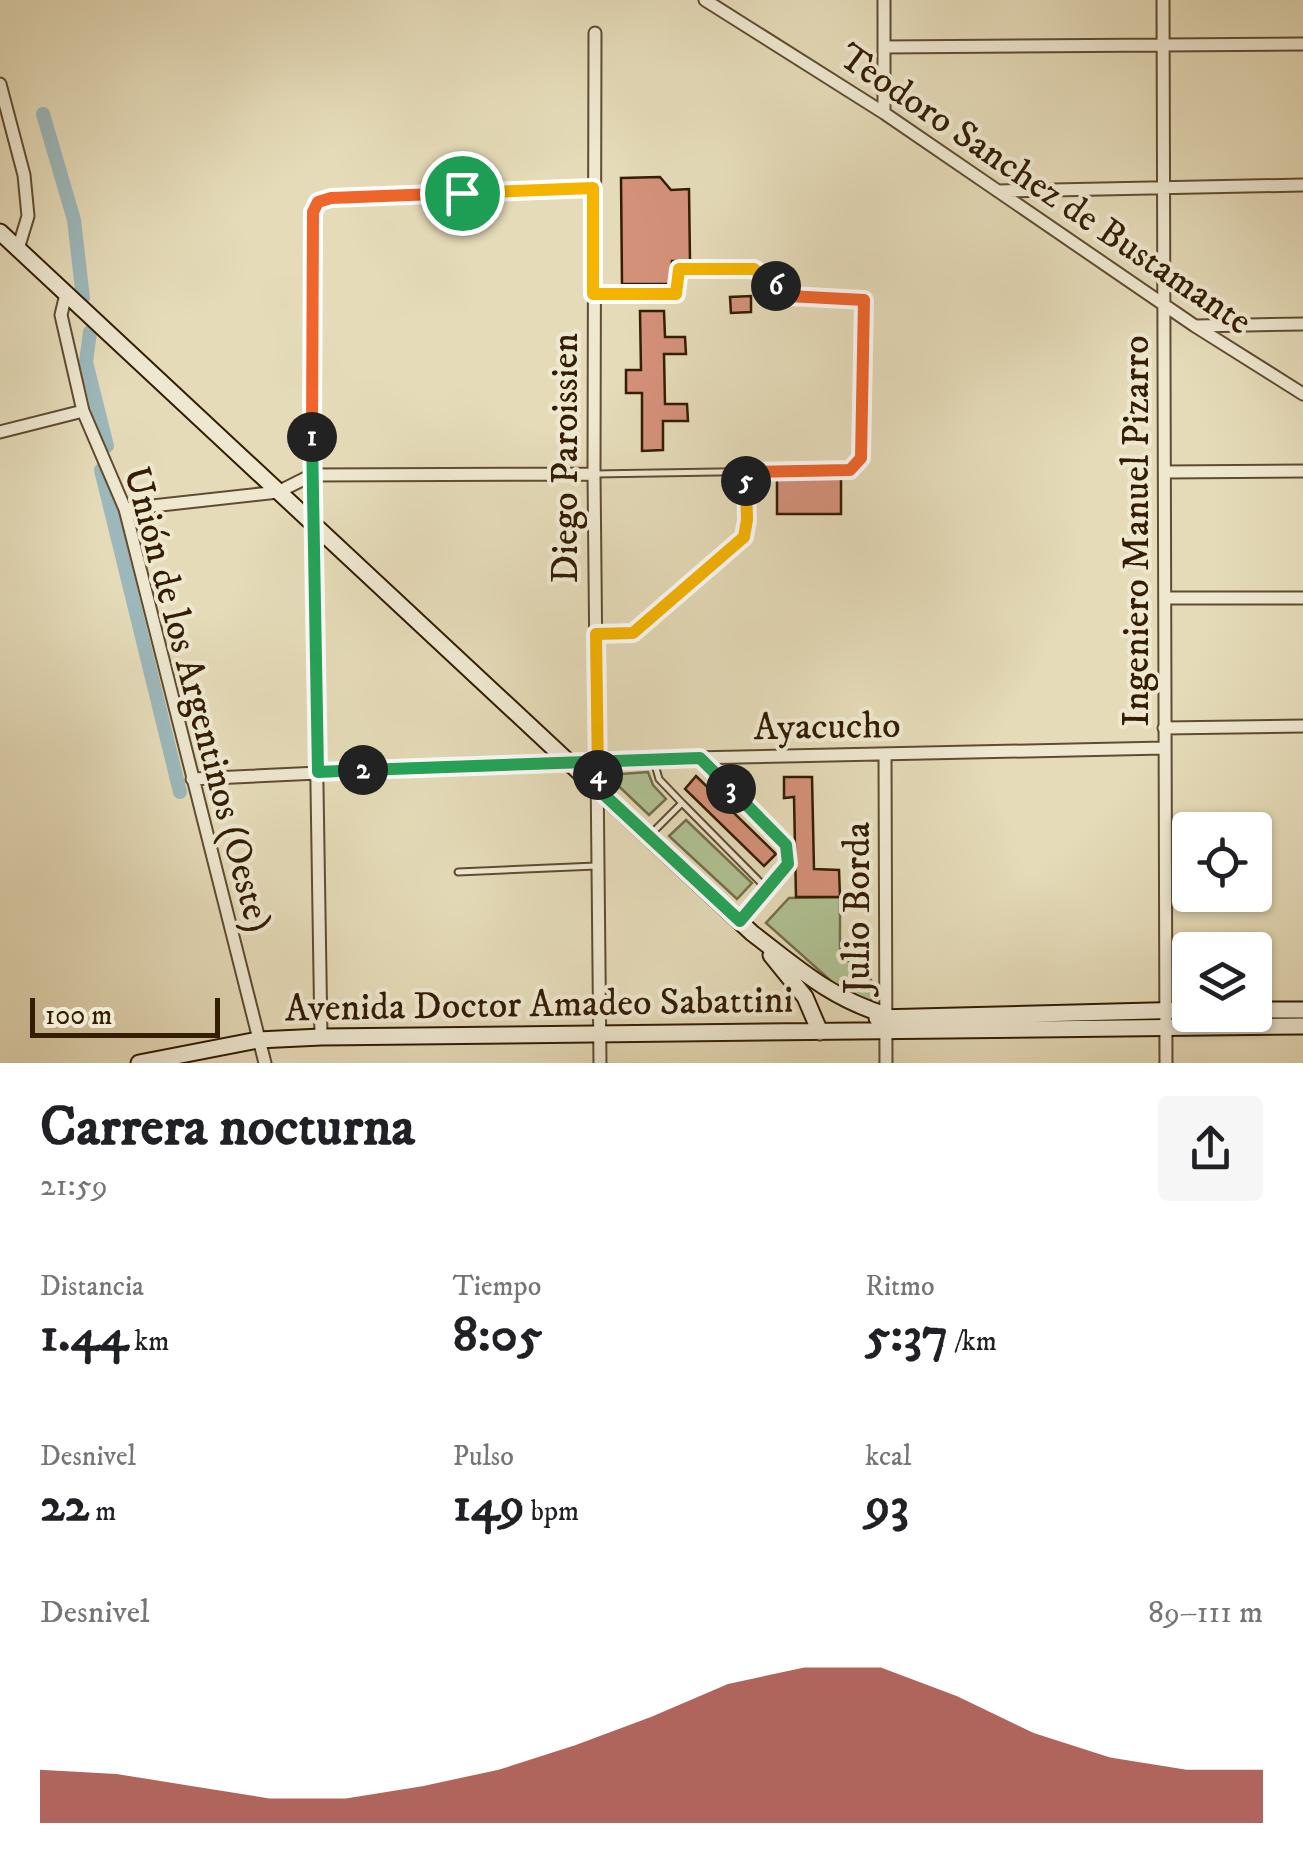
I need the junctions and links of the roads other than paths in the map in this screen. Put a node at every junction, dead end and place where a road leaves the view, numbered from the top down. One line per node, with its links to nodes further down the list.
1 (705, 0): 9 (street, Teodoro Sanchez de Bustamante)
2 (884, 0): 7 (street)
3 (1162, 0): 5 (street, Ingeniero Manuel Pizarro)
4 (595, 33): 12 (street, Diego Paroissien)
5 (1164, 44): 6 (street); 7 (street); 10 (street, Ingeniero Manuel Pizarro)
6 (1303, 44)
7 (885, 48): 9 (street)
8 (0, 84): 15 (street)
9 (884, 114): 13 (street, Teodoro Sanchez de Bustamante)
10 (1164, 186): 11 (street); 13 (street); 18 (street, Ingeniero Manuel Pizarro)
11 (1303, 186)
12 (593, 188): 17 (street, Diego Paroissien); 28 (street)
13 (998, 192): 18 (street, Teodoro Sanchez de Bustamante)
14 (0, 232): 15 (main road)
15 (18, 249): 16 (main road)
16 (66, 294): 22 (street, Unión de los Argentinos (Oeste)); 29 (main road)
17 (593, 294): 25 (lane); 27 (street, Diego Paroissien)
18 (1166, 305): 20 (street, Teodoro Sanchez de Bustamante); 26 (street, Ingeniero Manuel Pizarro)
19 (1303, 324): 20 (street)
20 (1195, 326): 21 (street, Teodoro Sanchez de Bustamante)
21 (1303, 394)
22 (83, 411): 23 (street); 30 (street, Unión de los Argentinos (Oeste))
23 (0, 432)
24 (1303, 471): 26 (street)
25 (745, 472): 27 (lane); 34 (lane)
26 (1165, 472): 32 (street, Ingeniero Manuel Pizarro)
27 (594, 474): 28 (street); 34 (street, Diego Paroissien)
28 (312, 475): 29 (street); 31 (street)
29 (278, 492): 30 (street); 31 (main road)
30 (125, 509): 44 (street, Unión de los Argentinos (Oeste))
31 (314, 526): 42 (main road); 43 (street)
32 (1164, 598): 33 (street); 36 (street, Ingeniero Manuel Pizarro)
33 (1303, 598)
34 (596, 634): 41 (street, Diego Paroissien)
35 (1303, 726): 36 (street)
36 (1164, 728): 37 (street, Ingeniero Manuel Pizarro)
37 (1164, 748): 38 (street, Ayacucho); 52 (street, Ingeniero Manuel Pizarro)
38 (884, 754): 39 (street, Ayacucho); 56 (street, Julio Borda)
39 (700, 758): 40 (street, Ayacucho); 50 (lane)
40 (653, 759): 41 (street, Ayacucho); 46 (lane)
41 (597, 760): 42 (street, Ayacucho); 45 (street, Diego Paroissien)
42 (566, 761): 43 (street, Ayacucho); 45 (main road)
43 (318, 772): 44 (street, Ayacucho); 61 (street)
44 (192, 779): 62 (street, Unión de los Argentinos (Oeste))
45 (598, 789): 47 (main road); 48 (street, Diego Paroissien)
46 (682, 803): 47 (lane); 50 (lane)
47 (649, 836): 51 (main road)
48 (598, 866): 49 (lane); 60 (street, Diego Paroissien)
49 (458, 872)
50 (769, 890): 51 (lane)
51 (746, 927): 56 (main road); 59 (main road)
52 (1165, 1010): 53 (main road, Avenida Doctor Amadeo Sabattini); 56 (main road, Avenida Doctor Amadeo Sabattini); 58 (street, Ingeniero Manuel Pizarro)
53 (1172, 1010)
54 (1272, 1010): 55 (main road)
55 (1303, 1010)
56 (886, 1022): 58 (main road, Avenida Doctor Amadeo Sabattini); 59 (main road, Avenida Doctor Amadeo Sabattini); 66 (street, Julio Borda)
57 (1303, 1026): 58 (main road, Avenida Doctor Amadeo Sabattini)
58 (1165, 1028): 67 (street, Ingeniero Manuel Pizarro)
59 (820, 1032): 60 (main road, Avenida Doctor Amadeo Sabattini)
60 (600, 1036): 61 (main road, Avenida Doctor Amadeo Sabattini); 65 (street, Diego Paroissien)
61 (322, 1038): 62 (main road, Avenida Doctor Amadeo Sabattini)
62 (258, 1040): 63 (main road, Avenida Doctor Amadeo Sabattini); 64 (street, Unión de los Argentinos (Oeste))
63 (139, 1063)
64 (264, 1063)
65 (600, 1063)
66 (886, 1063)
67 (1166, 1063)

